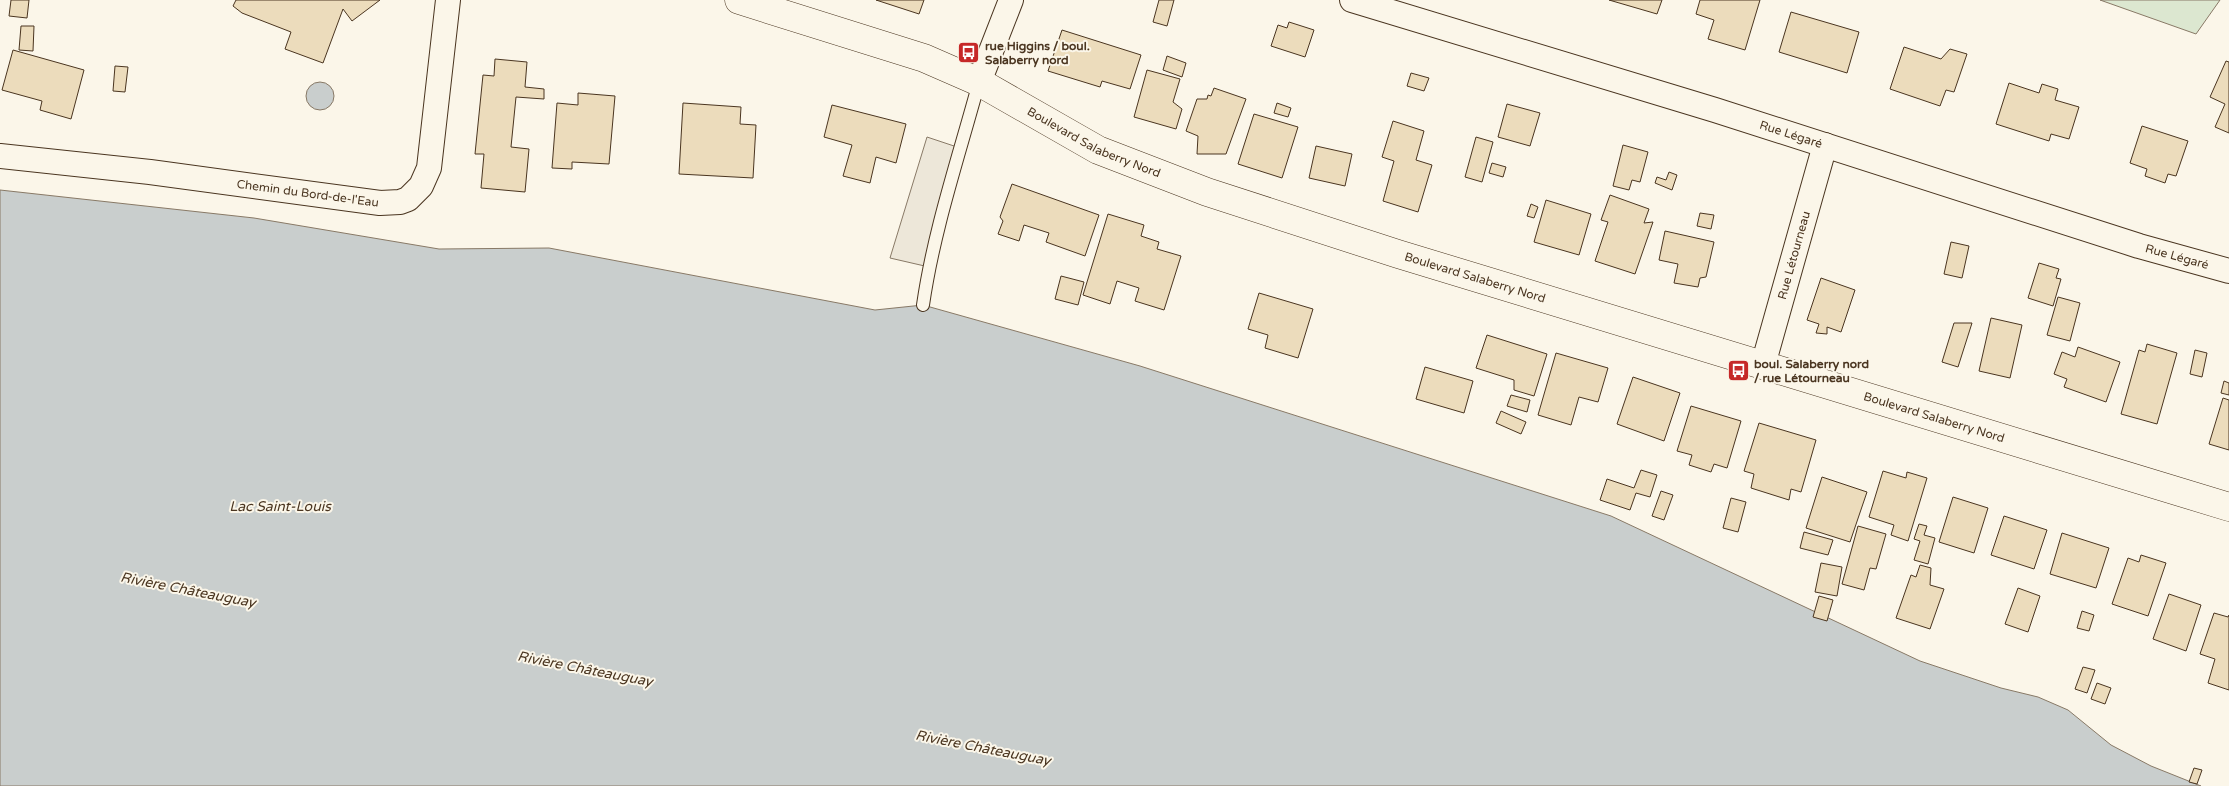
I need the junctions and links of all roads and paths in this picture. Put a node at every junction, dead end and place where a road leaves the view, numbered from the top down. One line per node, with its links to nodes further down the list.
1 (448, 0): 7 (street, Chemin du Bord-de-l'Eau)
2 (740, 0): 5 (street, Boulevard Salaberry Nord)
3 (1012, 0): 5 (street)
4 (1352, 0): 6 (street, Rue Légaré)
5 (979, 82): 9 (lane); 10 (street, Boulevard Salaberry Nord)
6 (1825, 145): 8 (street, Rue Légaré); 10 (street, Rue Létourneau)
7 (0, 156)
8 (2229, 271)
9 (923, 305)
10 (1763, 365): 11 (street, Boulevard Salaberry Nord)
11 (2229, 507)

